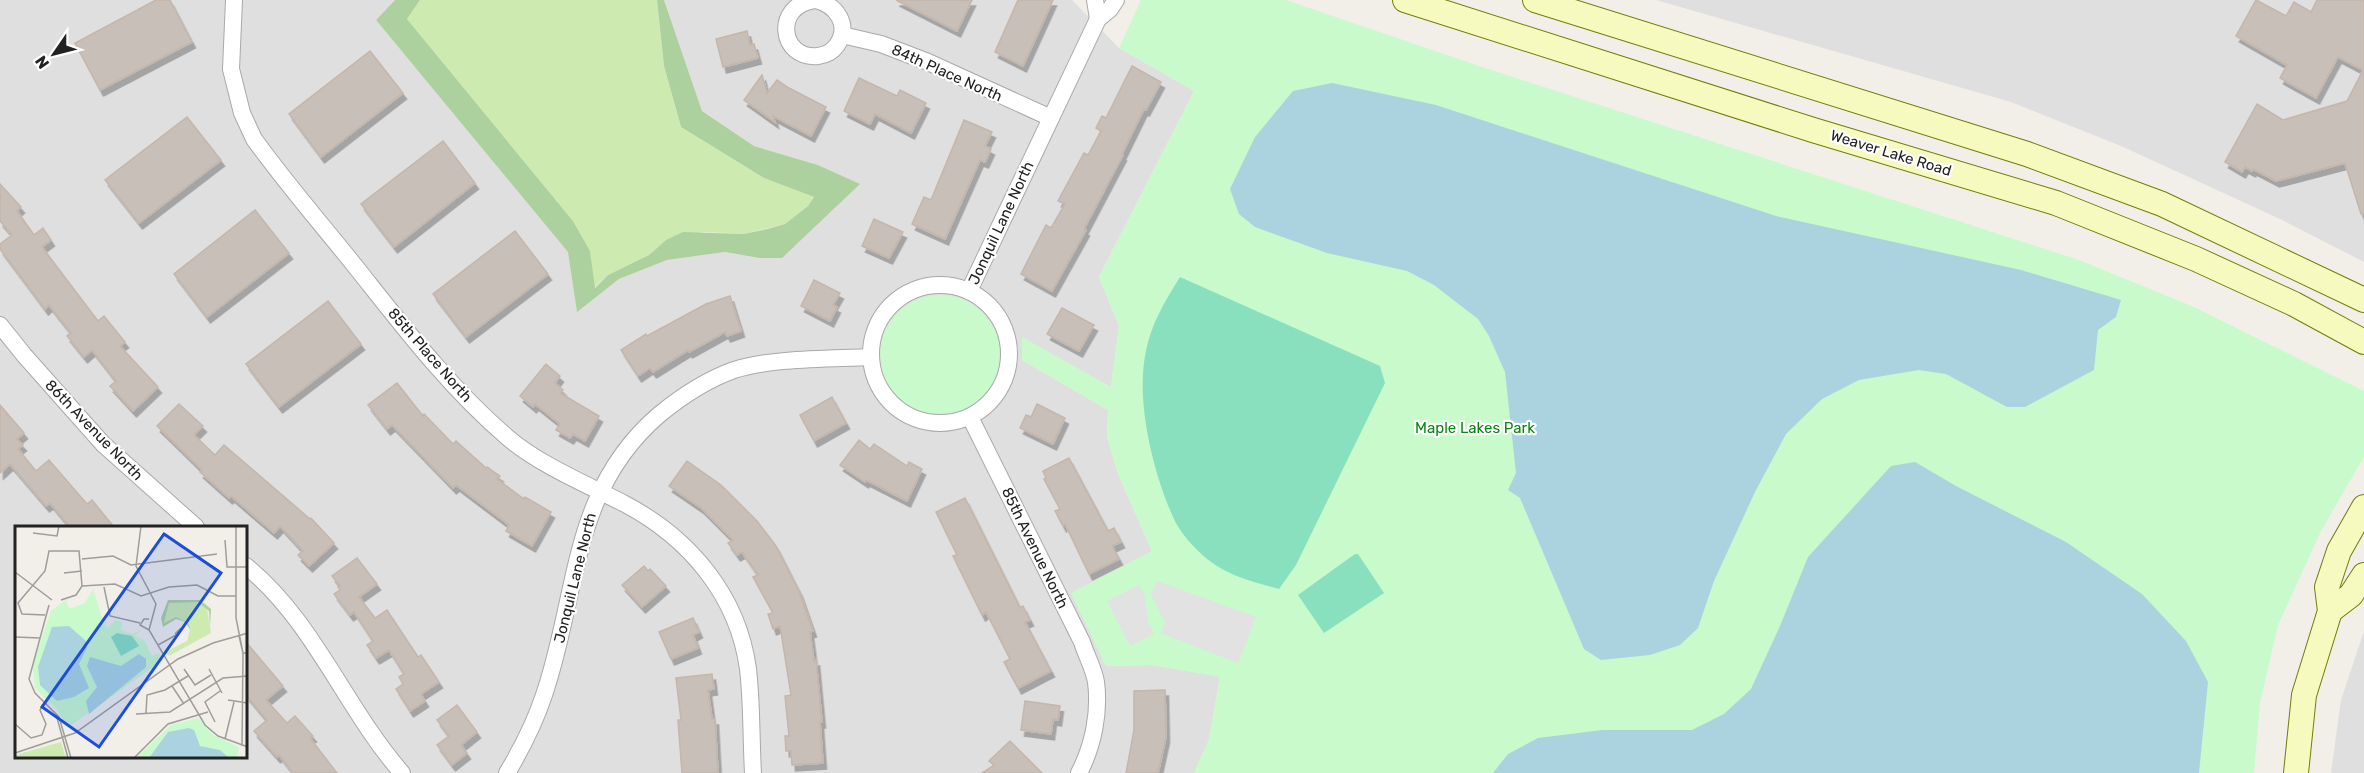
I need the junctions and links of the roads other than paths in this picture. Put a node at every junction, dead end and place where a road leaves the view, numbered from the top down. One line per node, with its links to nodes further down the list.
1 (234, 0): 16 (street, 85th Place North)
2 (815, 0): 8 (street); 8 (street)
3 (1095, 0): 7 (street)
4 (1116, 0): 7 (street, Jonquil Lane North)
5 (1405, 0): 13 (main road, Weaver Lake Road)
6 (1535, 0): 11 (main road)
7 (1098, 19): 9 (street, Jonquil Lane North)
8 (842, 36): 9 (street, 84th Place North)
9 (1051, 118): 10 (street, Jonquil Lane North)
10 (969, 291): 14 (street, Jonquil Lane North); 15 (street)
11 (2364, 300)
12 (0, 325): 18 (street, 86th Avenue North)
13 (2364, 342)
14 (870, 357): 15 (street); 16 (street, Jonquil Lane North)
15 (970, 417): 25 (street, 85th Avenue North)
16 (599, 491): 23 (street, Jonquil Lane North); 24 (street, 85th Place North)
17 (2364, 507): 21 (main road)
18 (195, 526)
19 (248, 568): 22 (street)
20 (2364, 575): 21 (main road)
21 (2330, 611): 26 (main road)
22 (402, 773)
23 (507, 773)
24 (753, 773)
25 (1079, 773)
26 (2296, 773)

